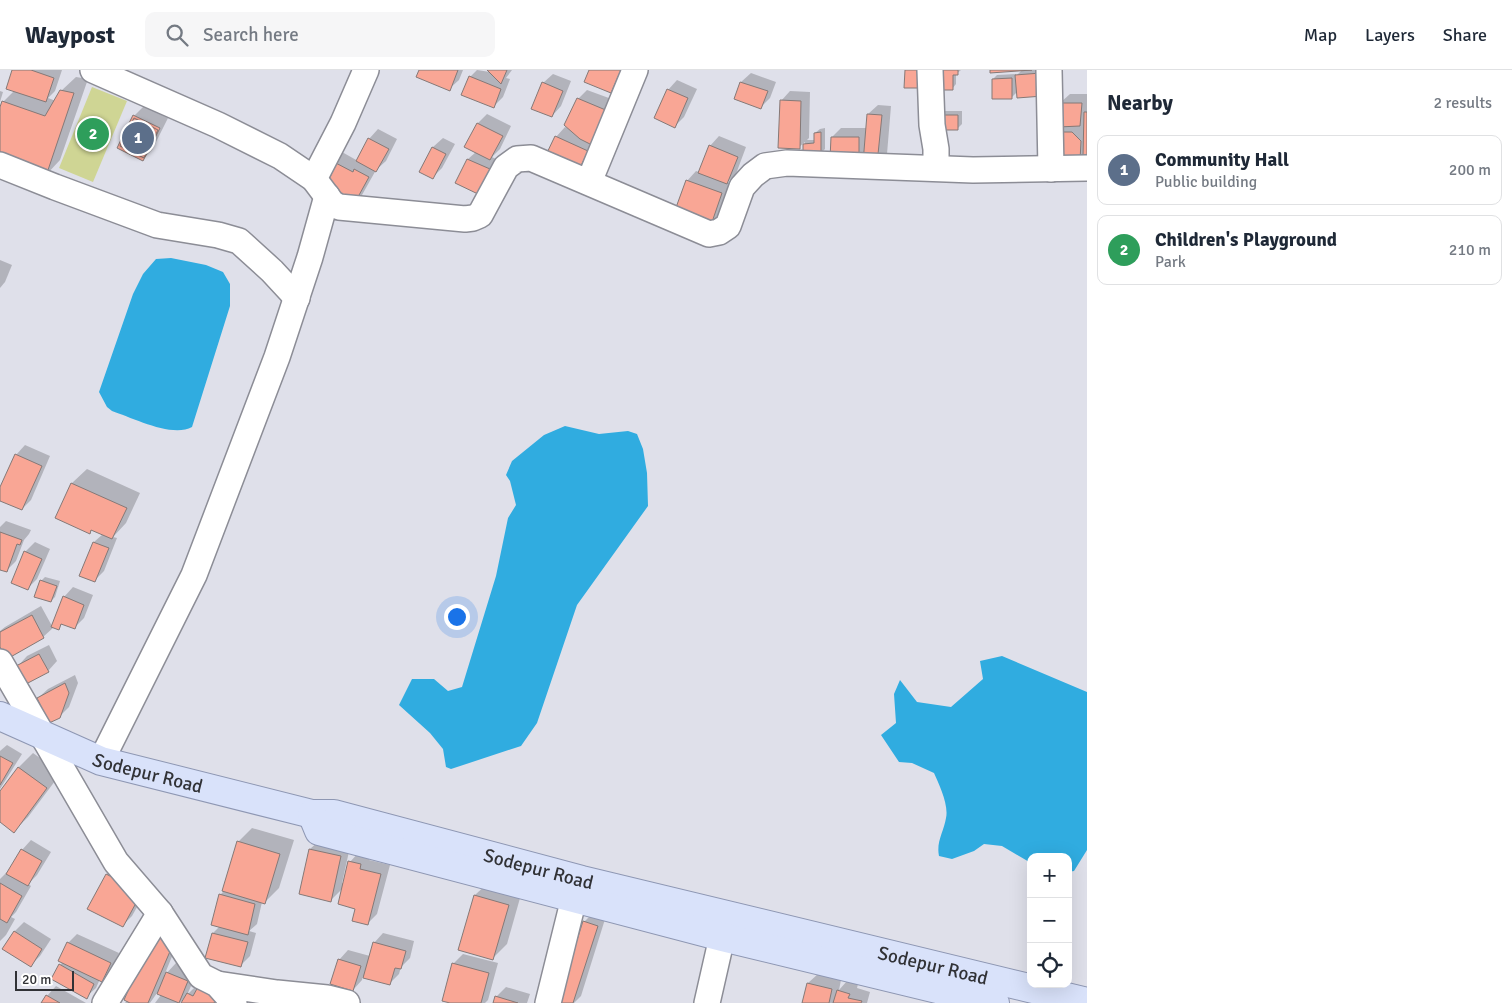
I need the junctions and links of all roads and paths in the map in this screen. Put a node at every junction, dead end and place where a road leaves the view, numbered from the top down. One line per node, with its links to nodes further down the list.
1 (93, 70): 11 (street)
2 (366, 70): 11 (street)
3 (635, 70): 10 (street)
4 (930, 70): 7 (street)
5 (1050, 70): 9 (street)
6 (0, 164): 12 (street)
7 (936, 168): 9 (street); 10 (street)
8 (1087, 168): 9 (street)
9 (1051, 169)
10 (589, 182): 11 (street)
11 (320, 188): 12 (street)
12 (297, 298): 16 (street)
13 (0, 662): 15 (street)
14 (0, 716): 15 (main road, Sodepur Road)
15 (44, 736): 16 (main road, Sodepur Road); 19 (street)
16 (101, 761): 17 (main road, Sodepur Road)
17 (312, 814): 18 (main road); 22 (main road, Sodepur Road)
18 (574, 898): 20 (main road); 26 (street)
19 (160, 913): 21 (street); 23 (street)
20 (722, 937): 27 (street); 28 (main road)
21 (217, 984): 24 (street); 25 (street)
22 (1087, 1002)
23 (105, 1003)
24 (234, 1003)
25 (347, 1003)
26 (548, 1003)
27 (707, 1003)
28 (995, 1003)

